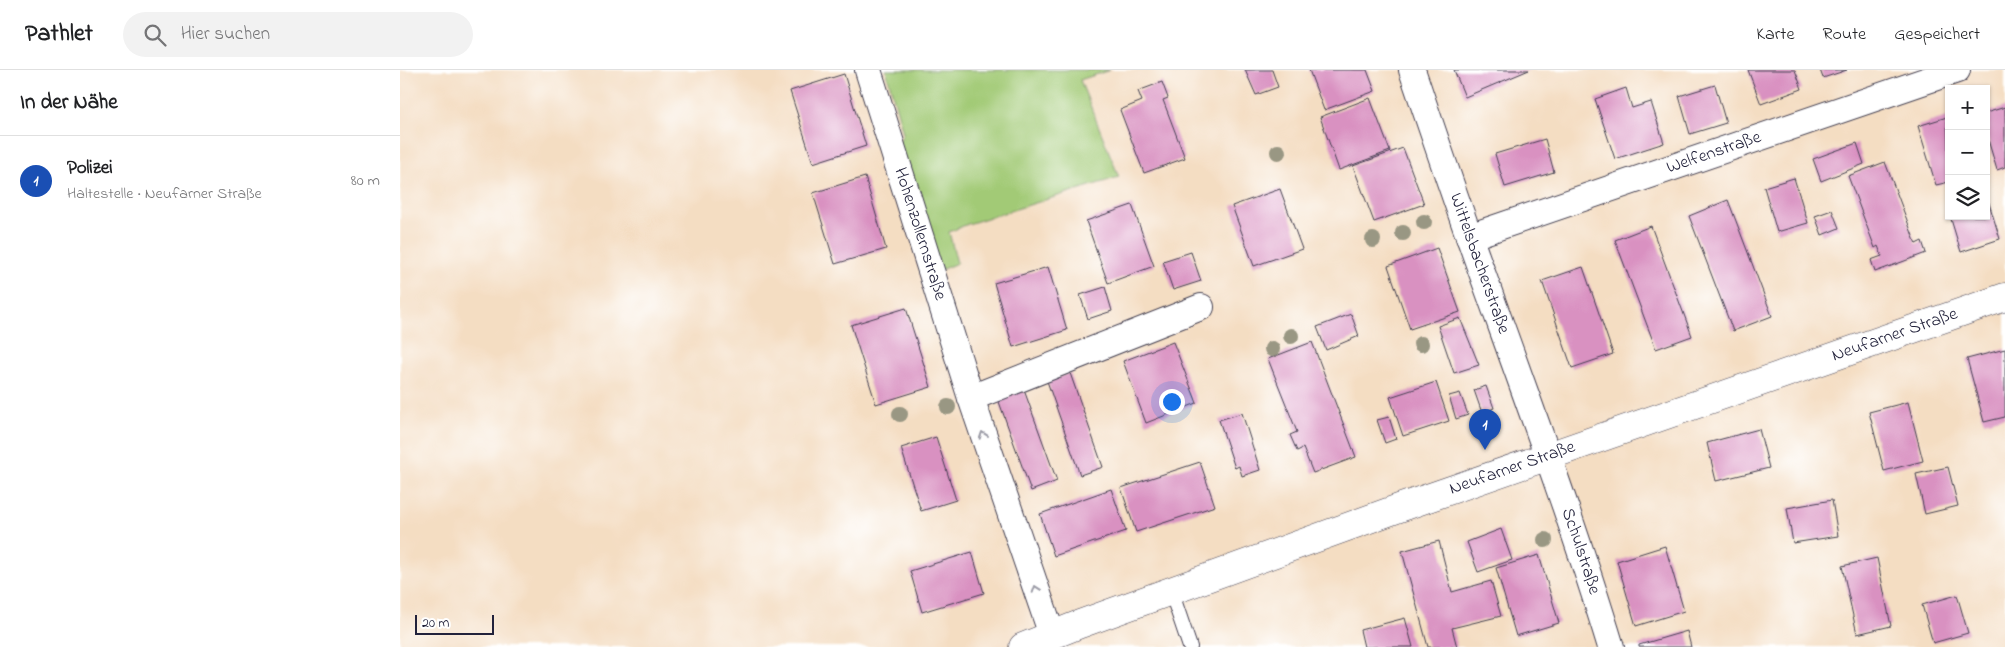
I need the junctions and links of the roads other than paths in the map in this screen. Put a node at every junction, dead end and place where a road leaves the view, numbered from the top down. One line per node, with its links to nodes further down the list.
1 (868, 70): 7 (street, Hohenzollernstraße)
2 (1412, 70): 4 (street, Wittelsbacherstraße)
3 (1957, 70): 4 (street, Welfenstraße)
4 (1469, 237): 8 (street, Wittelsbacherstraße)
5 (2005, 297): 8 (street, Neufarner Straße)
6 (1201, 307): 7 (street)
7 (970, 398): 10 (street, Hohenzollernstraße, one-way to 7)
8 (1548, 456): 9 (street, Neufarner Straße); 13 (street, Schulstraße)
9 (1171, 591): 10 (street, Neufarner Straße); 12 (lane)
10 (1052, 635): 11 (street, Neufarner Straße)
11 (1023, 647)
12 (1190, 647)
13 (1611, 647)

